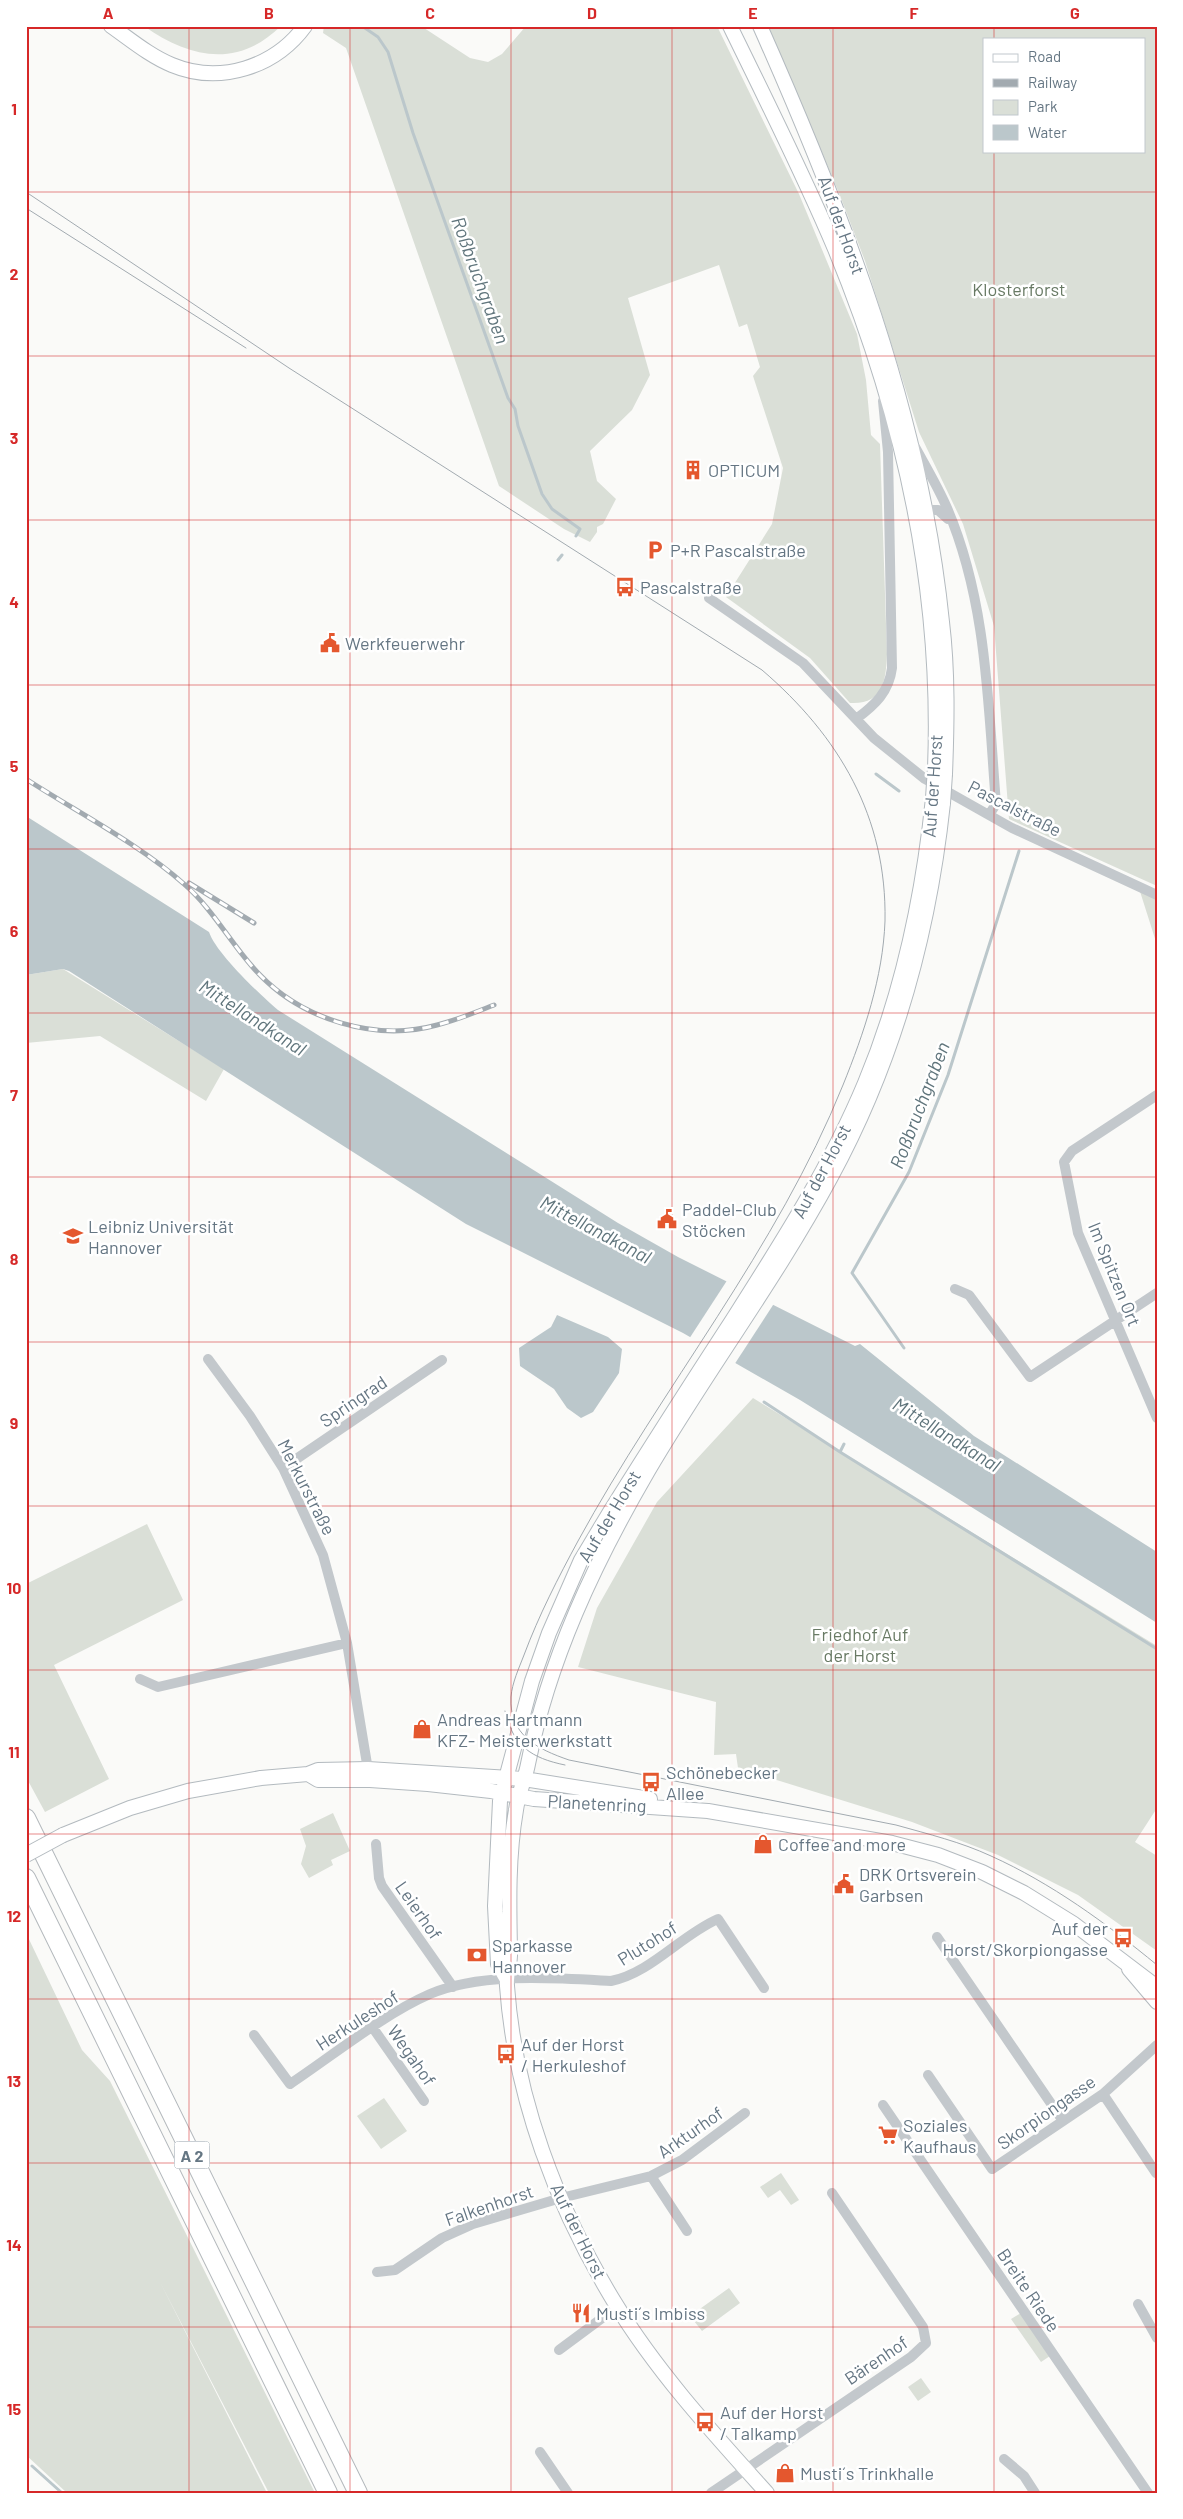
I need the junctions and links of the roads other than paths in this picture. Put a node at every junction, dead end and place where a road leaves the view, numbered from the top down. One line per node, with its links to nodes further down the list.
1 (111, 26): 2 (street)
2 (305, 26)
3 (730, 26): 5 (street, Auf der Horst)
4 (760, 26): 6 (street, Auf der Horst)
5 (877, 366): 10 (street, Auf der Horst); 11 (street, Auf der Horst)
6 (907, 430): 7 (street, Auf der Horst); 8 (street, Auf der Horst)
7 (927, 516): 8 (street, Auf der Horst); 11 (street, Auf der Horst)
8 (954, 528): 12 (street, Auf der Horst)
9 (709, 598): 10 (street, Pascalstraße)
10 (856, 719): 12 (street, Pascalstraße)
11 (940, 771): 20 (street, Auf der Horst, bridge)
12 (989, 815): 13 (street, Pascalstraße)
13 (1157, 895)
14 (1157, 1095): 17 (street, Im Spitzen Ort)
15 (955, 1289): 17 (street)
16 (1157, 1293): 17 (street)
17 (1115, 1320): 21 (street, Im Spitzen Ort)
18 (208, 1358): 22 (street, Merkurstraße)
19 (442, 1360): 22 (street, Springrad)
20 (708, 1366): 26 (street, Auf der Horst); 27 (street, Auf der Horst)
21 (1157, 1418)
22 (283, 1468): 23 (street, Merkurstraße)
23 (347, 1643): 24 (street); 25 (street, Merkurstraße)
24 (140, 1679)
25 (369, 1774): 26 (street); 28 (street); 33 (street, bridge)
26 (508, 1778): 27 (street, Planetenring); 28 (street, Auf der Horst)
27 (524, 1779): 29 (street, Auf der Horst); 30 (street, Planetenring)
28 (503, 1794): 29 (street, Planetenring); 37 (street, Auf der Horst)
29 (519, 1797): 30 (street, Planetenring); 37 (street, Auf der Horst)
30 (692, 1809): 36 (street, Planetenring)
31 (26, 1818): 65 (highway, A 2)
32 (376, 1844): 38 (street, Leierhof)
33 (26, 1855)
34 (26, 1878): 64 (highway, A 2)
35 (937, 1937): 50 (street)
36 (1126, 1964): 39 (street, Planetenring); 41 (street, Planetenring)
37 (506, 1978): 38 (street, Herkuleshof); 40 (street, Plutohof); 54 (street, Auf der Horst)
38 (453, 1987): 42 (street, Herkuleshof)
39 (1157, 1987)
40 (764, 1988)
41 (1157, 2002)
42 (373, 2028): 43 (street, Herkuleshof); 47 (street, Wegahof)
43 (254, 2035)
44 (1157, 2044): 46 (street, Skorpiongasse)
45 (928, 2075): 50 (street, Skorpiongasse)
46 (1103, 2094): 50 (street, Skorpiongasse); 51 (street)
47 (424, 2102)
48 (883, 2105): 70 (street, Breite Riede)
49 (745, 2113): 52 (street, Arkturhof)
50 (1063, 2121)
51 (1156, 2173)
52 (652, 2176): 54 (street, Arkturhof); 55 (street, Arkturhof)
53 (832, 2193): 63 (street, Bärenhof)
54 (561, 2198): 56 (street, Falkenhorst); 58 (street, Auf der Horst)
55 (687, 2231)
56 (377, 2272)
57 (1138, 2304): 59 (street)
58 (617, 2306): 60 (street); 63 (street, Auf der Horst)
59 (1157, 2338)
60 (559, 2350)
61 (540, 2452): 66 (street)
62 (1004, 2459): 69 (street)
63 (746, 2469): 67 (street); 68 (street, Auf der Horst)
64 (328, 2493)
65 (358, 2493)
66 (568, 2493)
67 (711, 2493)
68 (767, 2493)
69 (1035, 2493)
70 (1148, 2493)

